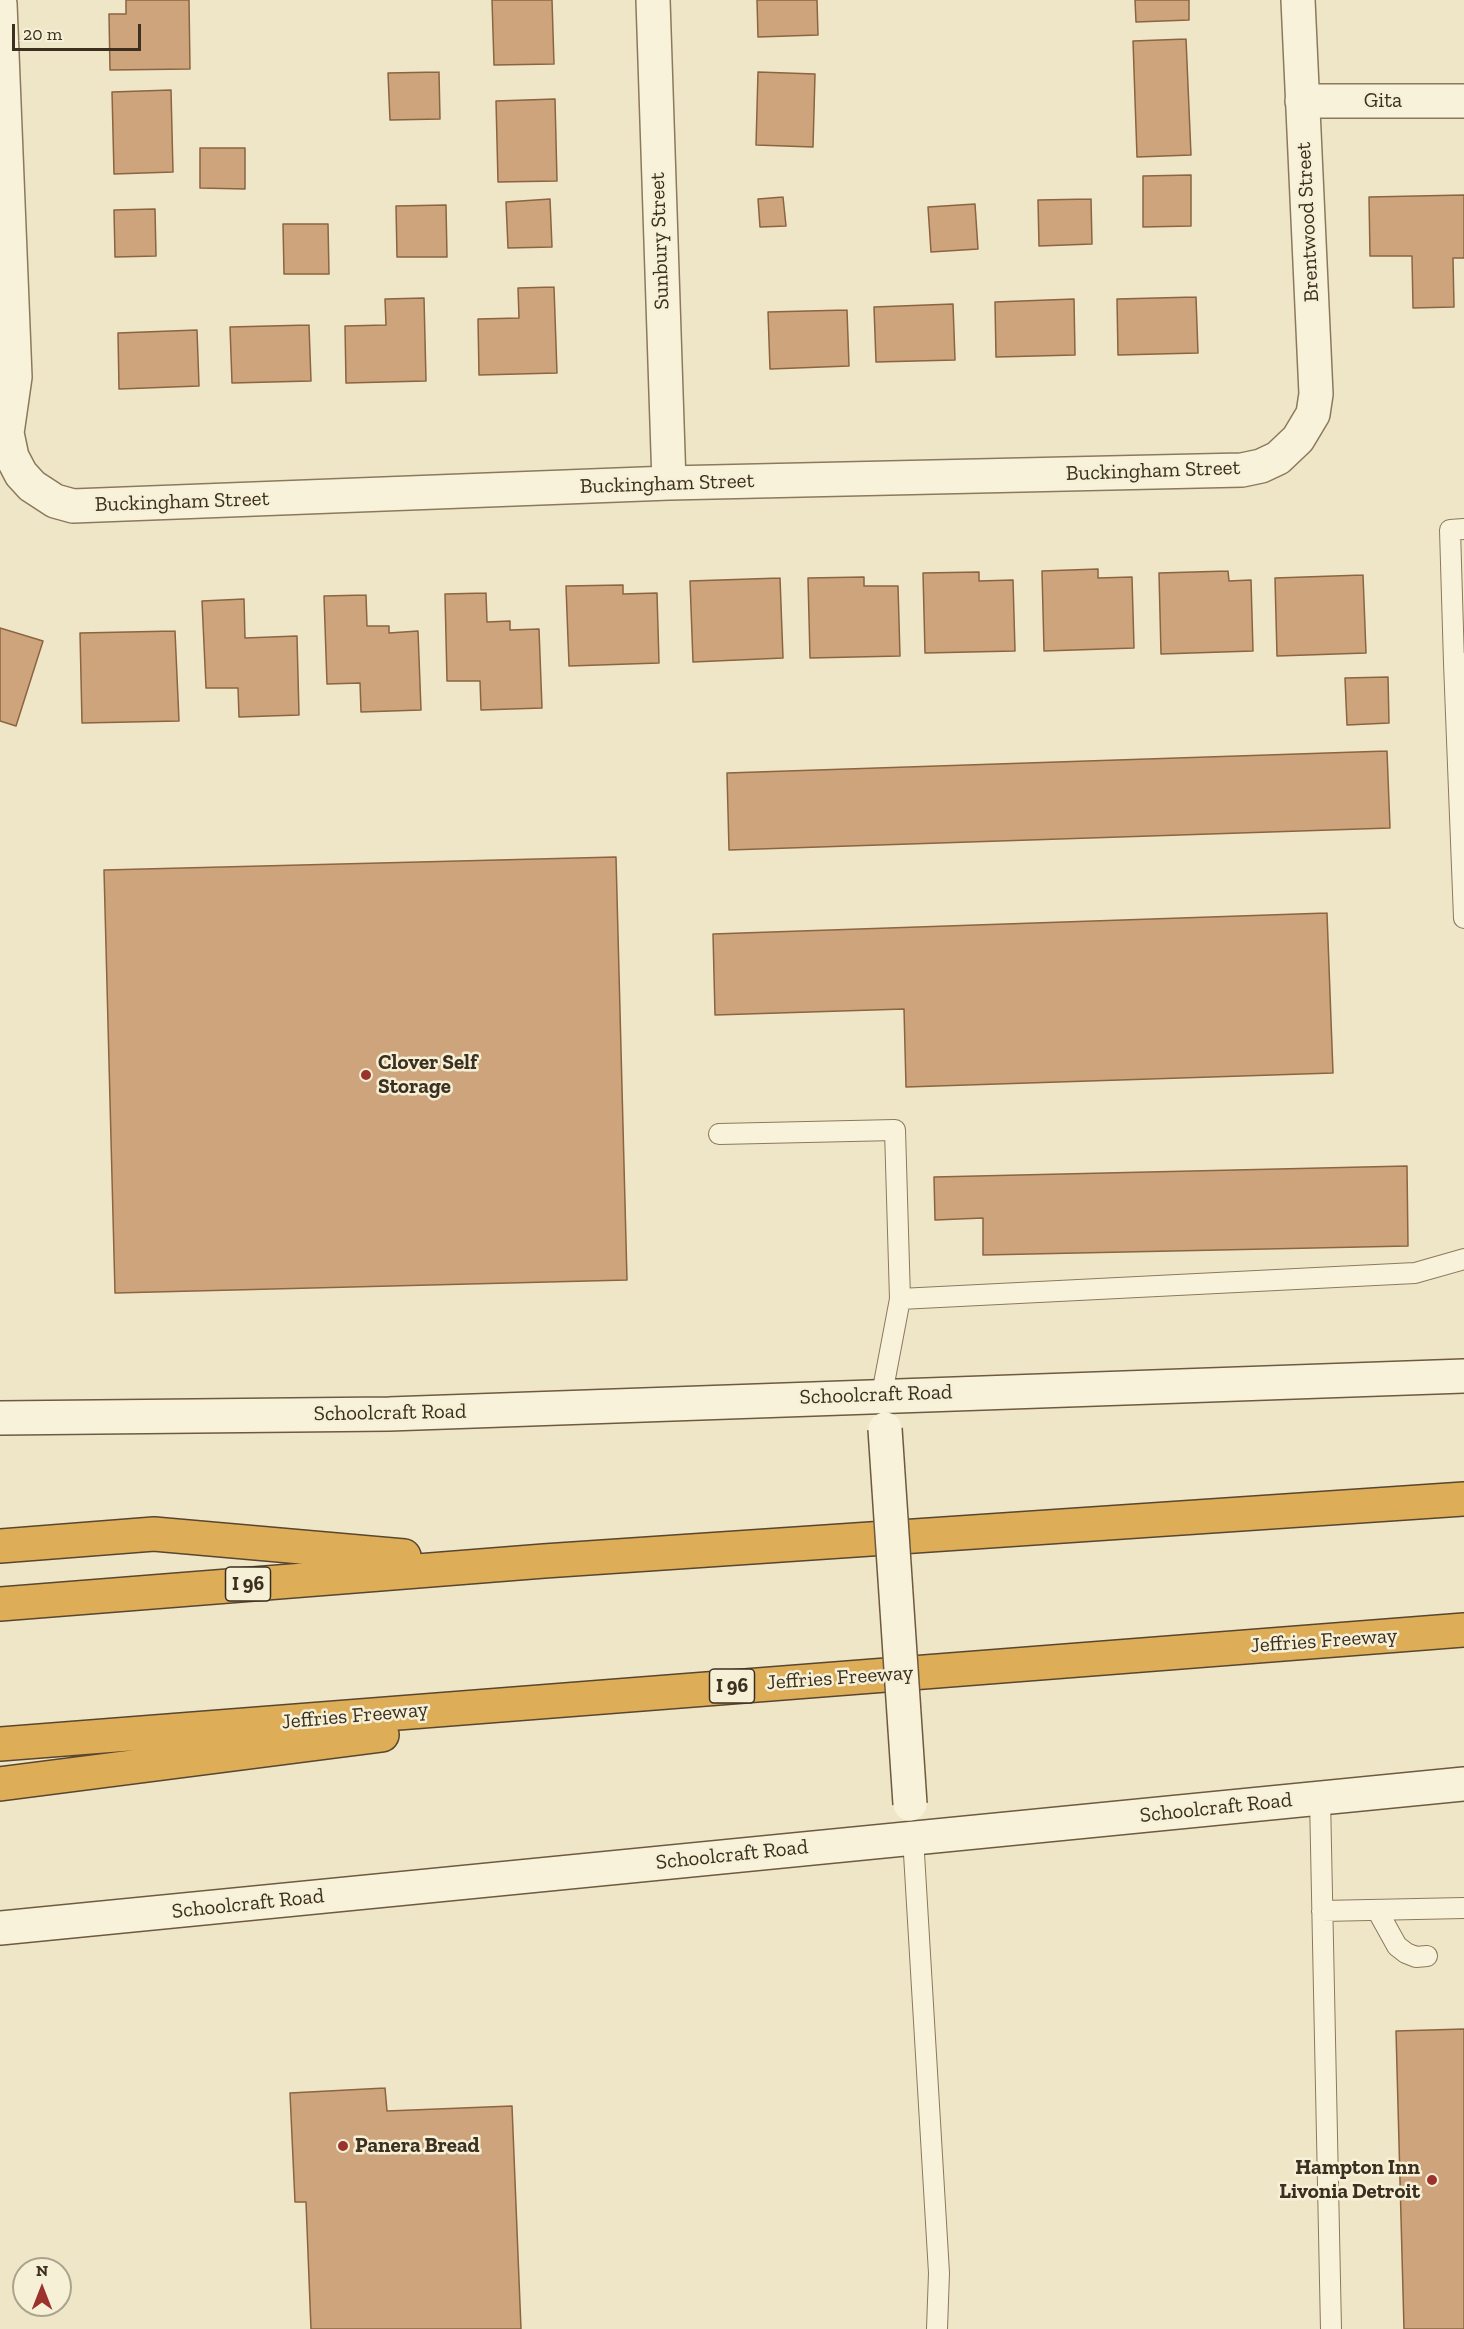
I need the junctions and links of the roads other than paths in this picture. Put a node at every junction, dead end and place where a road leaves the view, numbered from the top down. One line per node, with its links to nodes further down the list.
1 (653, 0): 7 (main road, Sunbury Street)
2 (1298, 0): 4 (main road, Brentwood Street)
3 (0, 4): 7 (main road, Buckingham Street)
4 (1302, 101): 5 (main road, Gita); 6 (main road, Brentwood Street)
5 (1464, 101)
6 (1298, 439): 7 (main road, Buckingham Street)
7 (669, 483)
8 (1464, 530): 9 (lane)
9 (1459, 663): 10 (lane)
10 (1464, 918)
11 (719, 1134): 13 (lane)
12 (1464, 1259): 13 (lane)
13 (900, 1299): 15 (lane)
14 (1464, 1376): 15 (main road, Schoolcraft Road)
15 (882, 1394): 16 (main road, Schoolcraft Road); 27 (main road, bridge)
16 (0, 1418)
17 (1464, 1499): 19 (highway, I 96)
18 (0, 1546): 19 (highway)
19 (495, 1564): 20 (highway, I 96)
20 (0, 1604)
21 (1464, 1630): 22 (highway, Jeffries Freeway / I 96)
22 (815, 1679): 23 (highway, Jeffries Freeway / I 96); 24 (highway)
23 (0, 1744)
24 (0, 1784)
25 (1464, 1784): 26 (main road, Schoolcraft Road)
26 (1320, 1798): 27 (main road, Schoolcraft Road); 30 (lane)
27 (913, 1837): 31 (main road, Schoolcraft Road); 33 (lane)
28 (1464, 1908): 29 (lane)
29 (1377, 1910): 30 (lane); 32 (lane)
30 (1322, 1911): 34 (lane)
31 (0, 1928)
32 (1427, 1956)
33 (937, 2329)
34 (1331, 2329)

